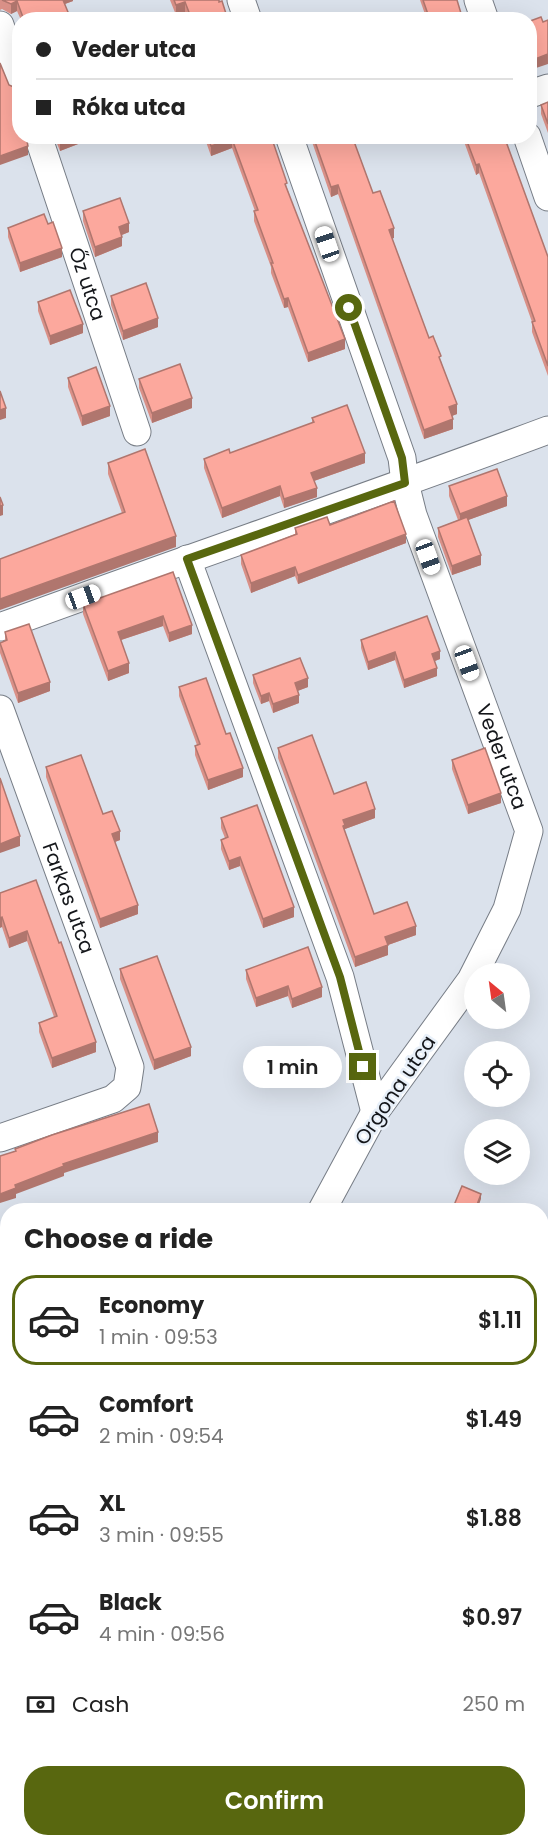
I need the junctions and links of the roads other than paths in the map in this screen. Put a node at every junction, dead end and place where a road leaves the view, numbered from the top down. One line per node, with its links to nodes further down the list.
1 (0, 25): 2 (street)
2 (12, 60)
3 (41, 144): 8 (street, Őz utca)
4 (292, 144): 9 (street, Veder utca)
5 (530, 144): 6 (street)
6 (548, 196)
7 (548, 430): 9 (street)
8 (137, 432)
9 (405, 483): 10 (street); 13 (street, Veder utca)
10 (187, 559): 11 (street); 14 (street)
11 (0, 627)
12 (0, 709): 15 (street, Farkas utca)
13 (529, 831): 14 (street, Orgona utca)
14 (375, 1112): 16 (street, Orgona utca)
15 (0, 1138)
16 (326, 1203)

